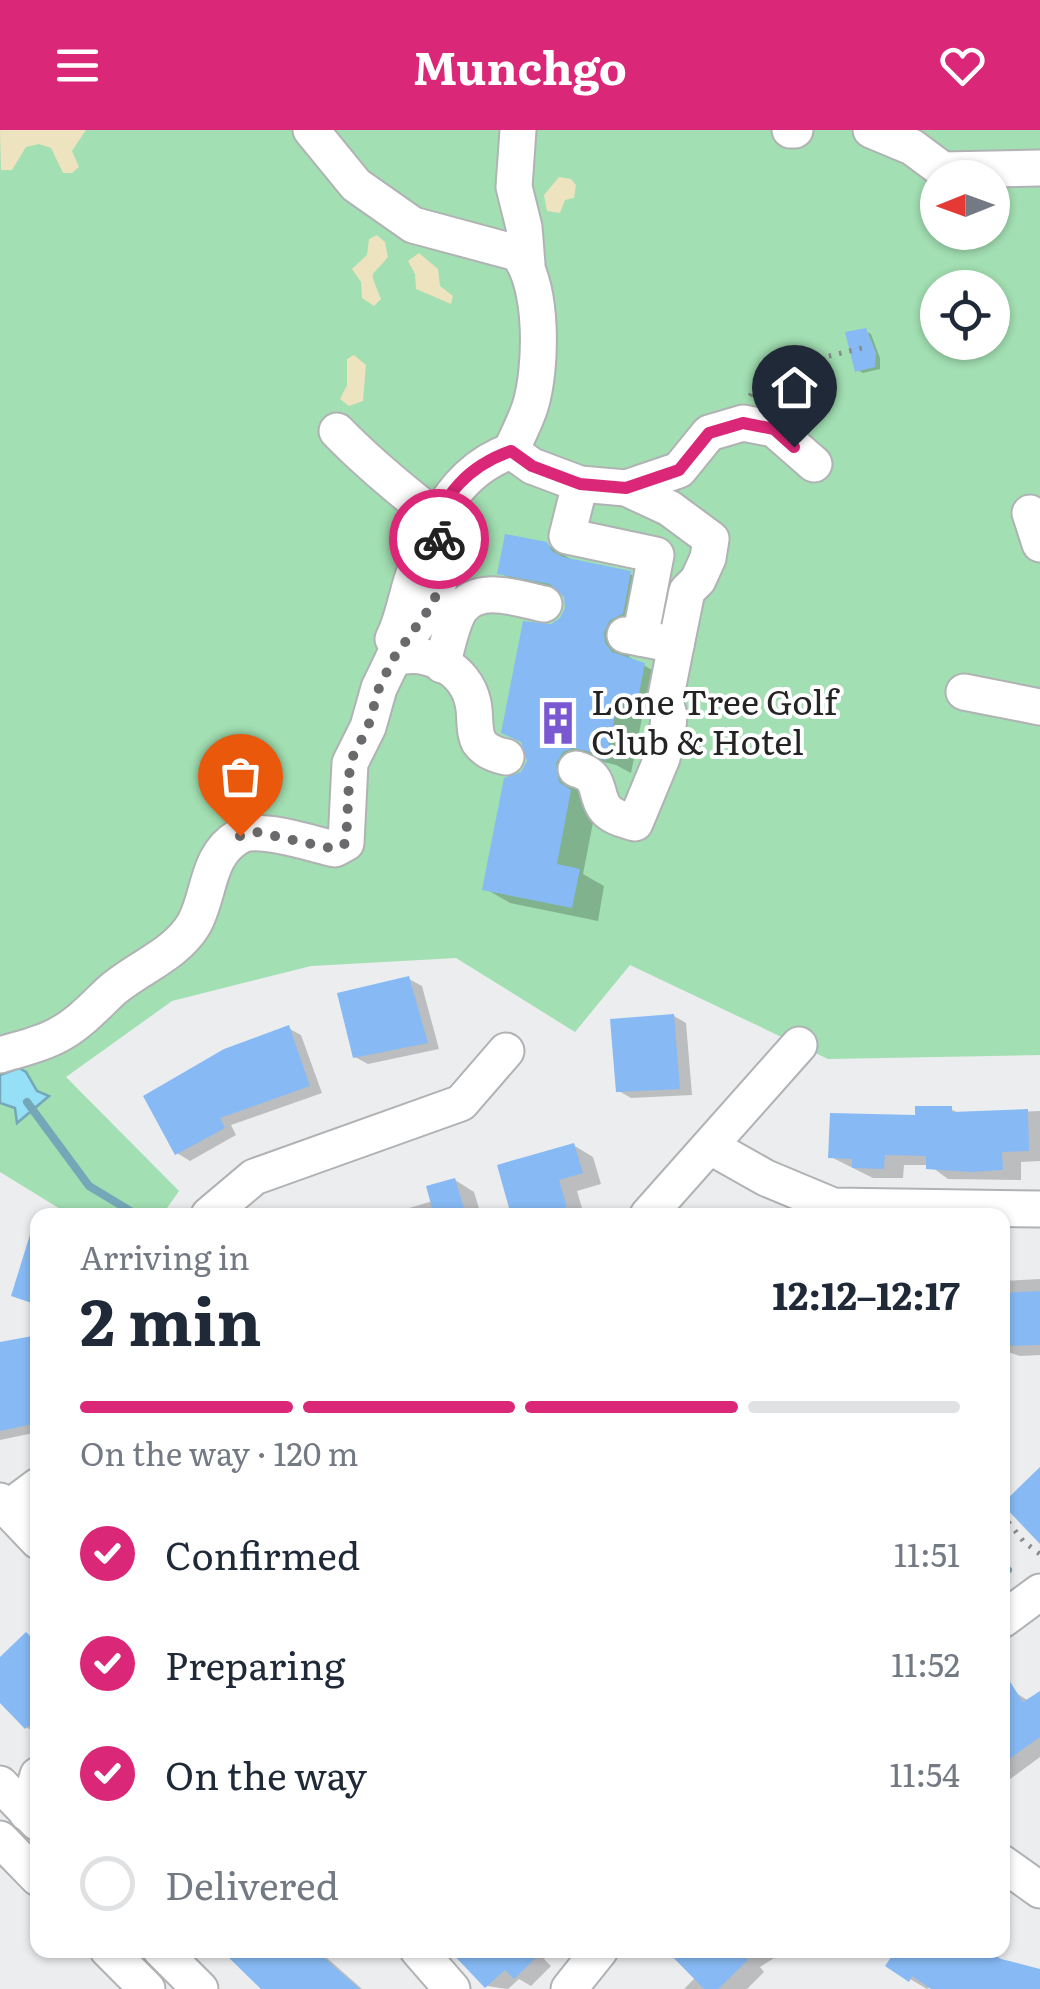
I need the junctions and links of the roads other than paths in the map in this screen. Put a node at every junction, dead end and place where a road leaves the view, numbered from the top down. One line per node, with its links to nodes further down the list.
1 (311, 130): 5 (street)
2 (518, 130): 5 (street)
3 (871, 130): 4 (street)
4 (1040, 168)
5 (527, 264): 7 (street)
6 (336, 432): 11 (street)
7 (511, 451): 9 (street); 11 (street)
8 (814, 464): 10 (street)
9 (580, 484): 10 (street); 14 (street)
10 (626, 488): 14 (street)
11 (440, 506): 13 (street); 15 (street); 20 (street)
12 (544, 604): 13 (street)
13 (466, 605): 16 (street)
14 (676, 645): 21 (street)
15 (393, 659): 16 (street); 20 (street)
16 (442, 664): 19 (street)
17 (964, 692): 18 (street)
18 (1040, 707)
19 (506, 757)
20 (350, 766): 24 (street)
21 (576, 769)
22 (800, 1045): 25 (street)
23 (506, 1051): 26 (street)
24 (0, 1055)
25 (711, 1147): 27 (street); 28 (street)
26 (217, 1208)
27 (654, 1208)
28 (971, 1208)
29 (1010, 1209): 30 (street)
30 (1040, 1209)
31 (30, 1490): 32 (street)
32 (4, 1505): 33 (street)
33 (30, 1532)
34 (1040, 1592): 35 (street)
35 (1010, 1614)
36 (0, 1784): 37 (street)
37 (30, 1811)
38 (30, 1818): 39 (street)
39 (0, 1839): 41 (street)
40 (1010, 1869): 42 (street)
41 (30, 1870)
42 (1040, 1890)
43 (116, 1958): 47 (street)
44 (170, 1958): 48 (street)
45 (425, 1958): 49 (street)
46 (594, 1958): 50 (street)
47 (146, 1989)
48 (200, 1989)
49 (452, 1989)
50 (569, 1989)

